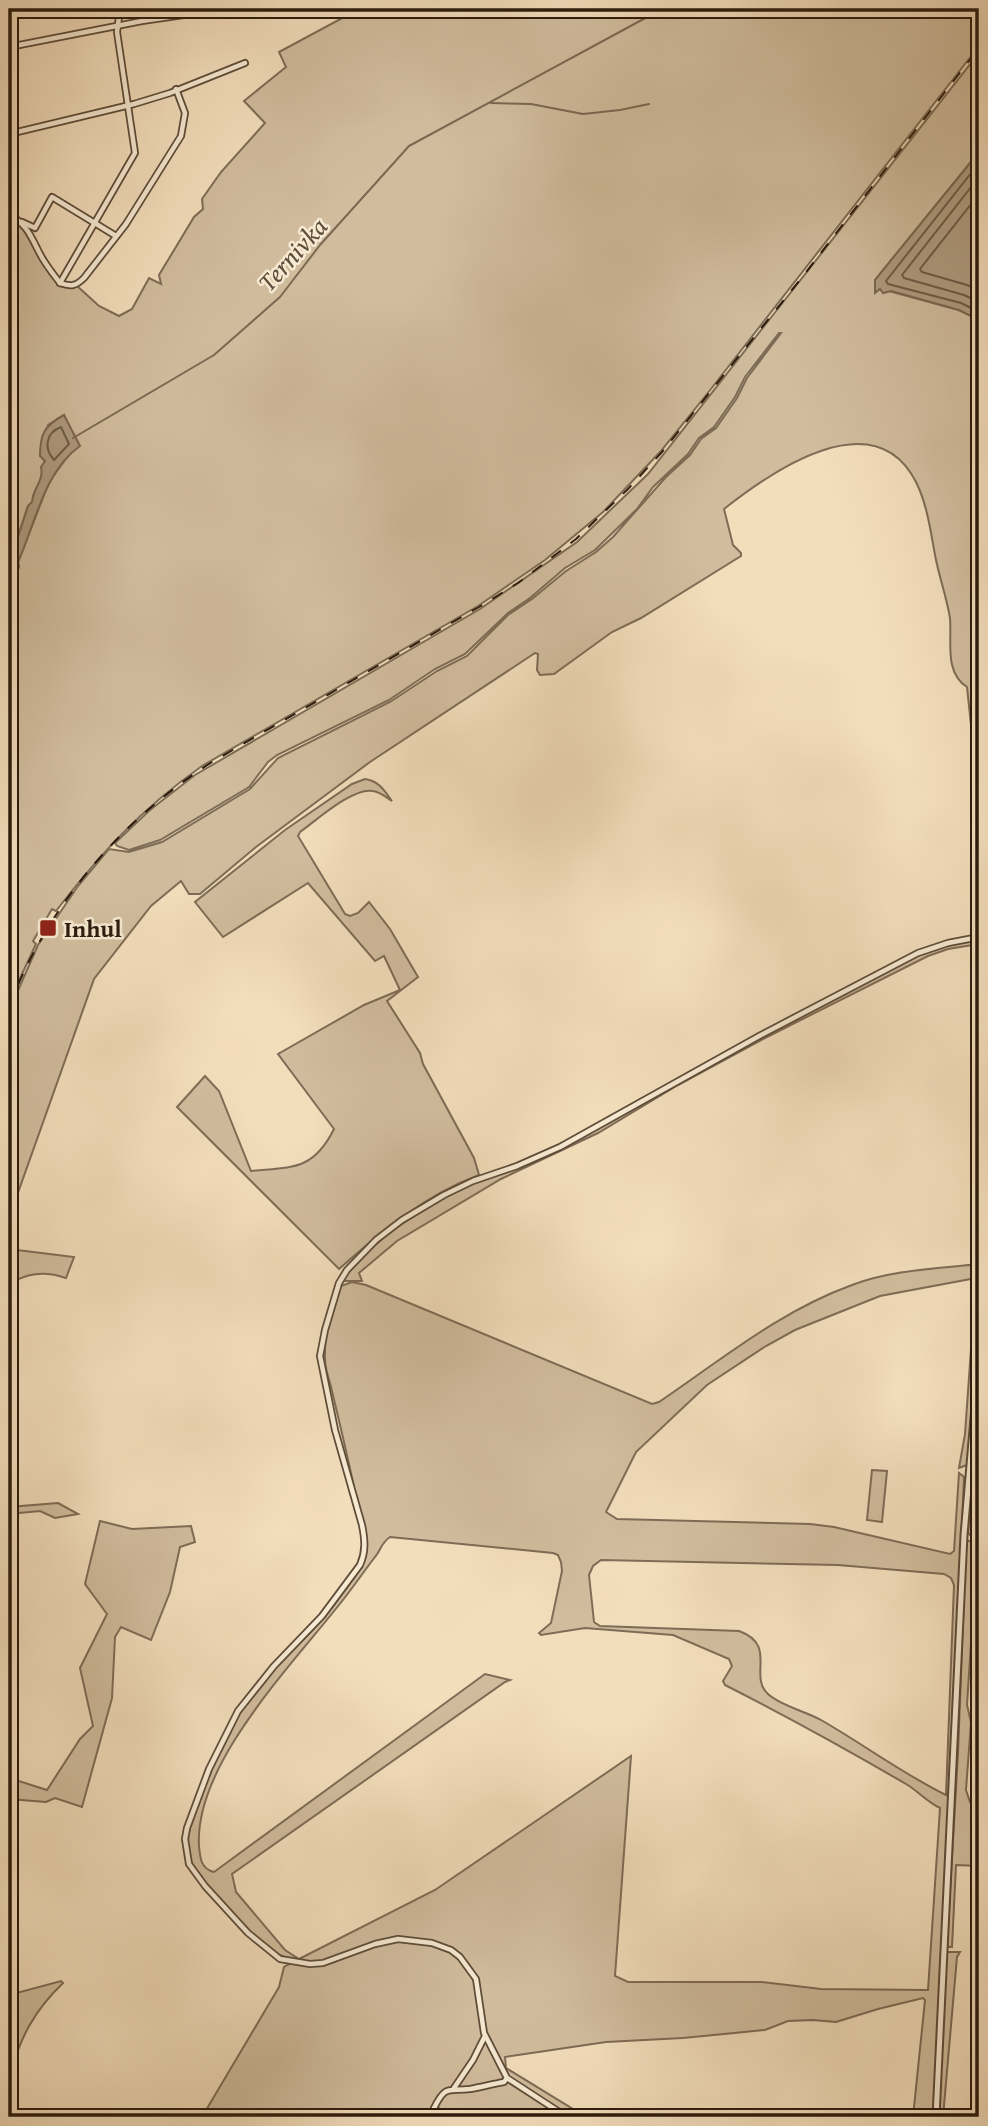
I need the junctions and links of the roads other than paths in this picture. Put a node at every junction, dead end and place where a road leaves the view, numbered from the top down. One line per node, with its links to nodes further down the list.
1 (120, 9): 3 (street)
2 (225, 9): 3 (street)
3 (118, 25): 4 (street); 7 (street)
4 (9, 47)
5 (245, 63): 6 (street)
6 (176, 89): 7 (street); 12 (street)
7 (127, 105): 8 (street); 11 (street)
8 (9, 134)
9 (9, 214): 10 (street)
10 (22, 222): 11 (street); 13 (street)
11 (96, 222): 12 (street); 13 (street)
12 (116, 236): 13 (street)
13 (60, 283)
14 (979, 937): 16 (street)
15 (979, 1360): 21 (street)
16 (485, 2036): 17 (street); 18 (street)
17 (507, 2078): 18 (street); 20 (street)
18 (453, 2088): 19 (street)
19 (445, 2117)
20 (567, 2117)
21 (936, 2117)

